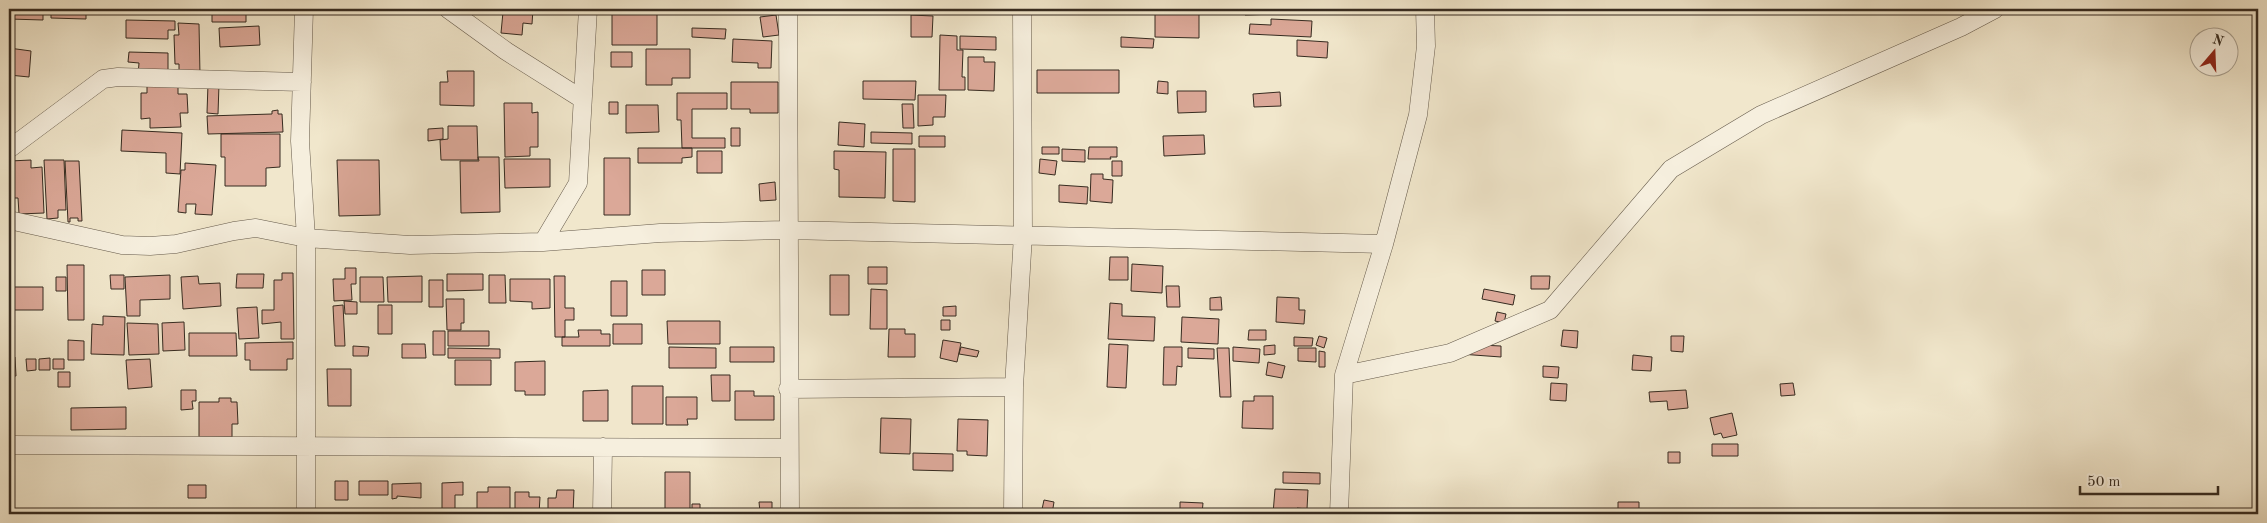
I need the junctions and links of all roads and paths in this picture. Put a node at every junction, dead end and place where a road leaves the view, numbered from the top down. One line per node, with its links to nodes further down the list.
1 (304, 9): 8 (street)
2 (448, 9): 9 (street)
3 (588, 9): 9 (street)
4 (788, 9): 12 (street)
5 (1022, 9): 13 (street)
6 (1425, 9): 16 (street)
7 (1994, 9): 17 (street)
8 (302, 82): 10 (street); 14 (street)
9 (582, 99): 15 (street)
10 (9, 149)
11 (9, 220): 14 (street)
12 (787, 230): 13 (street); 15 (street); 19 (street)
13 (1023, 235): 16 (street); 18 (street)
14 (306, 238): 15 (street); 21 (street)
15 (543, 242)
16 (1384, 244): 17 (street)
17 (1344, 375): 29 (street)
18 (1014, 387): 19 (street); 28 (street)
19 (788, 389): 23 (street)
20 (9, 445): 21 (street); 24 (street)
21 (306, 446): 22 (street); 25 (street)
22 (603, 447): 23 (street); 26 (street)
23 (788, 448): 27 (street)
24 (9, 449)
25 (306, 514)
26 (602, 514)
27 (790, 514)
28 (1013, 514)
29 (1339, 514)

